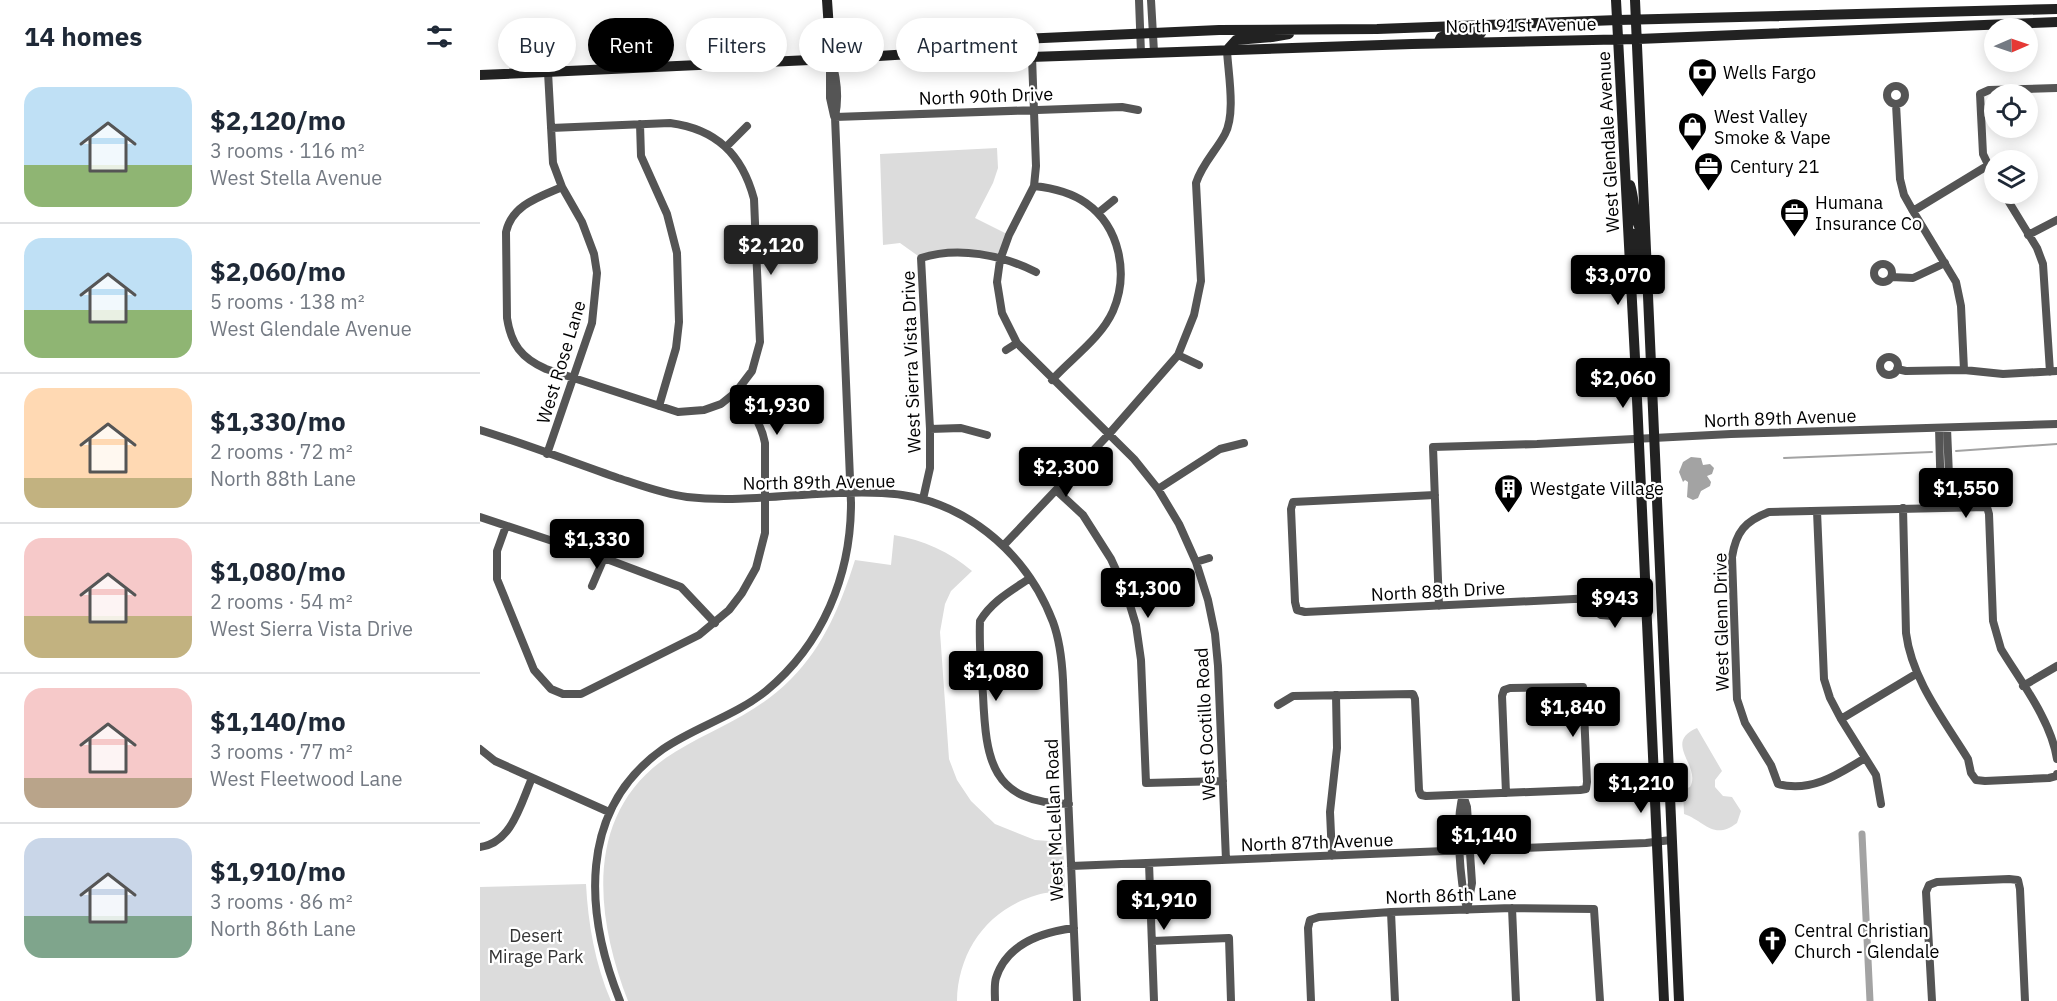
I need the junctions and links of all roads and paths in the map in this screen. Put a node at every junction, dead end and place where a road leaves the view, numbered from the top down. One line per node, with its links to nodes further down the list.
1 (828, 0): 8 (main road)
2 (1138, 0): 15 (street)
3 (1151, 0): 16 (street)
4 (1616, 0): 9 (main road, West Glendale Avenue)
5 (1635, 0): 10 (main road, West Glendale Avenue)
6 (2057, 9): 7 (main road, North 91st Avenue)
7 (1832, 16): 10 (main road, North 91st Avenue); 14 (main road)
8 (829, 18)
9 (1618, 20): 10 (main road, North 91st Avenue); 12 (main road, North 91st Avenue); 18 (main road, West Glendale Avenue)
10 (1636, 20): 19 (main road, West Glendale Avenue)
11 (2057, 22): 14 (main road, North 91st Avenue)
12 (1507, 25): 13 (main road, North 91st Avenue); 20 (main road)
13 (1303, 30): 16 (main road, North 91st Avenue); 21 (main road)
14 (1832, 31): 19 (main road, North 91st Avenue)
15 (1140, 33): 16 (main road, North 91st Avenue); 17 (main road, North 91st Avenue); 23 (street)
16 (1153, 33): 22 (street)
17 (1039, 38)
18 (1619, 39): 19 (main road, North 91st Avenue); 20 (main road, North 91st Avenue); 42 (main road, West Glendale Avenue)
19 (1638, 39): 51 (main road, West Glendale Avenue)
20 (1438, 43): 21 (main road, North 91st Avenue)
21 (1227, 50): 22 (main road, North 91st Avenue); 60 (street)
22 (1154, 52): 23 (main road, North 91st Avenue)
23 (1141, 53): 24 (main road, North 91st Avenue)
24 (1039, 57)
25 (799, 60): 26 (main road, North 91st Avenue)
26 (576, 71)
27 (548, 72): 30 (main road, North 91st Avenue); 38 (street, West Rose Lane)
28 (829, 72): 35 (street)
29 (1033, 72): 33 (street)
30 (480, 75)
31 (2057, 88): 40 (street)
32 (1896, 104): 47 (street)
33 (1034, 109): 34 (street, North 90th Drive); 35 (street, North 90th Drive); 43 (street)
34 (1138, 111)
35 (835, 117): 81 (street)
36 (640, 124): 38 (street); 39 (street); 68 (street)
37 (747, 126): 39 (street)
38 (551, 128): 44 (street, West Rose Lane)
39 (726, 147): 67 (street)
40 (1984, 156)
41 (1984, 168): 47 (street)
42 (1626, 173): 50 (main road, West Glendale Avenue); 51 (main road)
43 (1034, 186): 48 (street); 53 (street)
44 (562, 187): 65 (street, West Rose Lane); 65 (street)
45 (1114, 200): 48 (street)
46 (2010, 204): 52 (street)
47 (1913, 211): 54 (street)
48 (1098, 213): 66 (street)
49 (2057, 220): 52 (street)
50 (1629, 233): 57 (main road); 76 (main road, West Glendale Avenue)
51 (1645, 234): 57 (main road, West Glendale Avenue)
52 (2028, 235): 64 (street)
53 (1000, 260): 55 (street); 58 (street); 71 (street, West Sierra Vista Drive)
54 (1945, 263): 56 (street); 63 (street)
55 (1036, 272)
56 (1891, 277)
57 (1648, 299): 75 (main road, West Glendale Avenue)
58 (1017, 343): 59 (street); 66 (street)
59 (1006, 350)
60 (1178, 355): 61 (street); 73 (street)
61 (1199, 365)
62 (1898, 369): 63 (street)
63 (1964, 370): 64 (street)
64 (2054, 372)
65 (574, 377): 68 (street); 78 (street, West Rose Lane)
66 (1052, 380): 73 (street)
67 (736, 392): 68 (street); 83 (street)
68 (658, 406)
69 (2057, 424): 70 (street, North 89th Avenue)
70 (1943, 428): 75 (street, North 89th Avenue); 85 (street)
71 (930, 429): 74 (street); 84 (street, West Sierra Vista Drive)
72 (480, 430): 78 (street, North 89th Avenue)
73 (1109, 434): 79 (street, West Ocotillo Road); 80 (street)
74 (987, 435)
75 (1654, 438): 76 (street, North 89th Avenue); 100 (main road, West Glendale Avenue)
76 (1639, 439): 82 (street, North 89th Avenue); 99 (main road, West Glendale Avenue)
77 (1244, 443): 79 (street)
78 (548, 454): 83 (street, North 89th Avenue)
79 (1158, 489): 93 (street, West Ocotillo Road)
80 (1056, 490): 90 (street); 115 (street)
81 (850, 493): 83 (street, North 89th Avenue); 84 (street, North 89th Avenue); 120 (street)
82 (1435, 495): 98 (street); 98 (street, North 88th Drive)
83 (766, 497): 103 (street)
84 (923, 500): 90 (street, North 89th Avenue)
85 (1946, 506): 86 (street); 106 (street)
86 (1903, 508): 87 (street); 105 (street)
87 (1817, 511): 109 (street); 111 (street, West Glenn Drive)
88 (480, 517): 89 (street)
89 (506, 526): 91 (street); 103 (street)
90 (1004, 545): 94 (street, West McLellan Road)
91 (604, 558): 95 (street); 103 (street)
92 (1209, 558): 93 (street)
93 (1196, 562): 115 (street, West Ocotillo Road)
94 (1030, 578): 118 (street, West McLellan Road); 118 (street)
95 (592, 586)
96 (1580, 599): 97 (street, North 88th Drive); 98 (street, North 88th Drive); 102 (street)
97 (1606, 604): 101 (street, North 88th Drive); 102 (street)
98 (1439, 606)
99 (1646, 609): 100 (main road); 101 (street, North 88th Drive); 122 (main road, West Glendale Avenue)
100 (1661, 609): 121 (main road, West Glendale Avenue)
101 (1621, 611): 102 (street, North 88th Drive)
102 (1601, 615)
103 (715, 623)
104 (2057, 666): 106 (street)
105 (1916, 674): 109 (street); 113 (street)
106 (2023, 686): 112 (street)
107 (1336, 695): 108 (street); 117 (street); 125 (street)
108 (1278, 705)
109 (1841, 719): 111 (street)
110 (480, 749): 114 (street)
111 (1865, 758): 119 (street)
112 (2057, 759)
113 (2057, 775)
114 (532, 778): 120 (street); 123 (street)
115 (1223, 781): 126 (street, West Ocotillo Road)
116 (1506, 793): 116 (street); 117 (street)
117 (1463, 795): 124 (street)
118 (1069, 804): 128 (street, West McLellan Road)
119 (1881, 804)
120 (609, 812): 136 (street)
121 (1671, 840): 122 (street, North 87th Avenue); 146 (main road, West Glendale Avenue)
122 (1656, 842): 124 (street, North 87th Avenue); 145 (main road, West Glendale Avenue)
123 (480, 847)
124 (1465, 851): 125 (street, North 87th Avenue); 129 (street); 130 (street)
125 (1332, 856): 126 (street, North 87th Avenue)
126 (1226, 860): 127 (street, North 87th Avenue)
127 (1149, 863): 128 (street, North 87th Avenue); 135 (street)
128 (1071, 866): 134 (street, West McLellan Road)
129 (1472, 883): 130 (street); 132 (street)
130 (1462, 884): 132 (street)
131 (1512, 908): 132 (street, North 86th Lane); 143 (street); 144 (street, North 86th Lane)
132 (1467, 910): 133 (street, North 86th Lane)
133 (1391, 912): 141 (street, North 86th Lane); 142 (street)
134 (1074, 928): 137 (street); 138 (street, West McLellan Road)
135 (1152, 941): 139 (street); 140 (street)
136 (620, 1001)
137 (995, 1001)
138 (1077, 1001)
139 (1154, 1001)
140 (1231, 1001)
141 (1311, 1001)
142 (1395, 1001)
143 (1516, 1001)
144 (1600, 1001)
145 (1664, 1001)
146 (1679, 1001)
147 (1932, 1001): 148 (street)
148 (2025, 1001)

